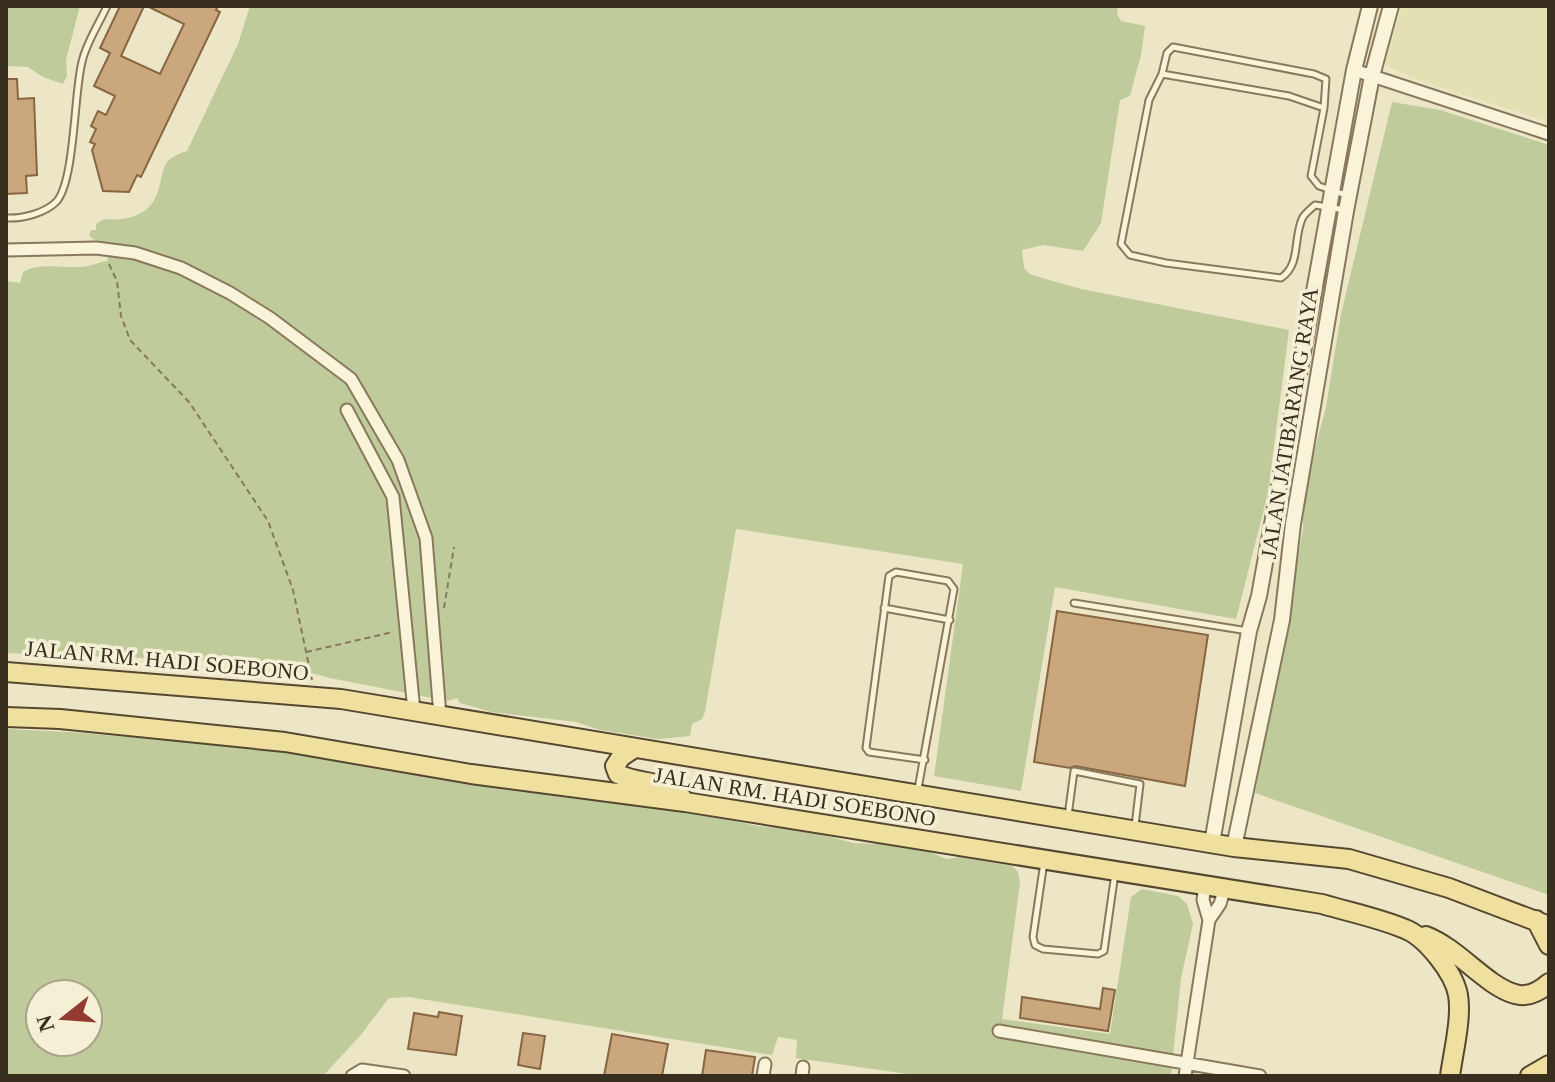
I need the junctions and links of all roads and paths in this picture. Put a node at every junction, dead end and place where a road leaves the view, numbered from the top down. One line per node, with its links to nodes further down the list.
1 (107, 6): 11 (lane)
2 (1370, 6): 4 (street, JALAN JATIBARANG RAYA)
3 (1391, 6): 6 (street, JALAN JATIBARANG RAYA)
4 (1354, 70): 6 (street); 9 (street, JALAN JATIBARANG RAYA)
5 (1162, 74): 7 (lane); 7 (lane); 9 (lane)
6 (1372, 76): 8 (street); 10 (street, JALAN JATIBARANG RAYA)
7 (1324, 108): 9 (lane)
8 (1549, 134)
9 (1332, 199): 10 (lane); 10 (lane); 17 (street, JALAN JATIBARANG RAYA)
10 (1348, 203): 18 (street, JALAN JATIBARANG RAYA)
11 (6, 218)
12 (96, 248): 13 (street); 15 (street); 24 (path)
13 (6, 250)
14 (347, 410): 16 (street)
15 (398, 460): 16 (street); 26 (street)
16 (393, 497): 25 (street)
17 (1259, 596): 18 (street); 22 (street, JALAN JATIBARANG RAYA)
18 (1284, 596): 35 (street, JALAN JATIBARANG RAYA)
19 (1074, 603): 22 (lane)
20 (884, 608): 21 (lane); 21 (lane); 29 (lane)
21 (950, 620): 29 (lane)
22 (1249, 631): 34 (street, JALAN JATIBARANG RAYA)
23 (6, 672): 24 (main road, JALAN RM. HADI SOEBONO)
24 (313, 696): 25 (main road, JALAN RM. HADI SOEBONO)
25 (414, 711): 26 (main road, JALAN RM. HADI SOEBONO)
26 (440, 716): 28 (main road, JALAN RM. HADI SOEBONO)
27 (6, 717): 31 (main road, JALAN RM. HADI SOEBONO)
28 (633, 749): 30 (main road, JALAN RM. HADI SOEBONO); 31 (main road)
29 (925, 760): 30 (lane)
30 (917, 796): 32 (main road, JALAN RM. HADI SOEBONO)
31 (685, 802): 36 (main road, JALAN RM. HADI SOEBONO)
32 (1067, 820): 33 (main road, JALAN RM. HADI SOEBONO); 33 (lane)
33 (1135, 831): 34 (main road, JALAN RM. HADI SOEBONO)
34 (1212, 843): 35 (main road, JALAN RM. HADI SOEBONO)
35 (1234, 847): 41 (main road, JALAN RM. HADI SOEBONO)
36 (1044, 861): 37 (main road, JALAN RM. HADI SOEBONO); 37 (lane)
37 (1115, 872): 38 (main road, JALAN RM. HADI SOEBONO)
38 (1205, 885): 39 (main road, JALAN RM. HADI SOEBONO); 40 (street)
39 (1225, 887): 40 (street); 42 (main road, JALAN RM. HADI SOEBONO)
40 (1209, 920): 46 (street)
41 (1543, 923): 43 (main road)
42 (1409, 929): 44 (main road); 52 (main road, JALAN RM. HADI SOEBONO)
43 (1549, 945)
44 (1549, 983)
45 (999, 1031): 46 (street)
46 (1187, 1062): 50 (street); 51 (street)
47 (1549, 1065): 53 (main road)
48 (352, 1076): 49 (street)
49 (404, 1076)
50 (1185, 1076)
51 (1260, 1076)
52 (1450, 1076)
53 (1530, 1076)

